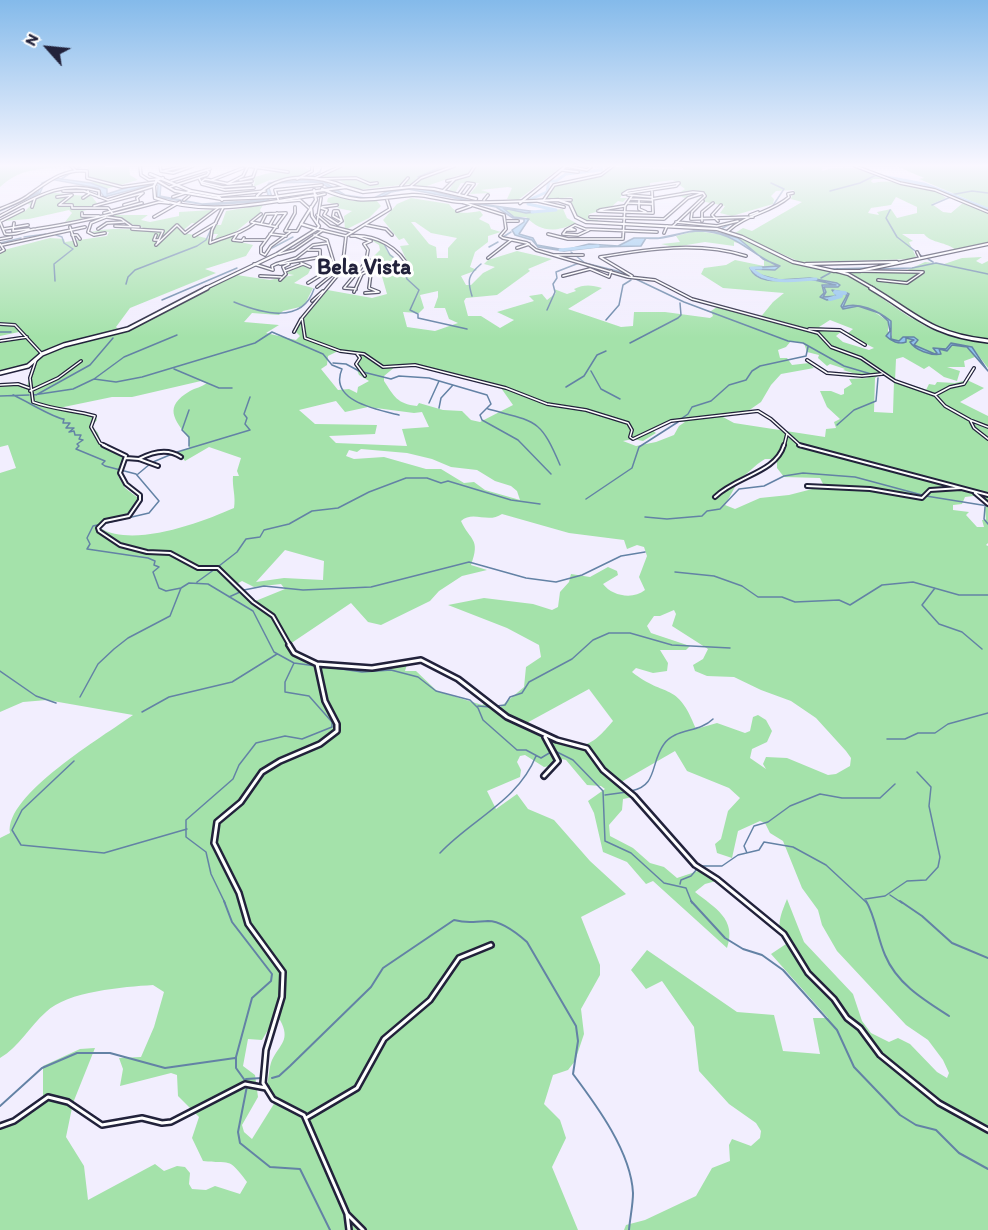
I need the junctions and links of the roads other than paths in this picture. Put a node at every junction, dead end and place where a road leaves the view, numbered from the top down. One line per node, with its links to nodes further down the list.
1 (1, 223): 43 (street)
2 (14, 223): 35 (street)
3 (79, 223): 36 (street)
4 (80, 223): 40 (street)
5 (92, 223): 56 (street)
6 (105, 223): 45 (street)
7 (126, 223): 38 (street)
8 (198, 223): 75 (street)
9 (216, 223): 60 (street); 72 (street)
10 (255, 223): 60 (street)
11 (257, 223): 22 (street)
12 (271, 223): 31 (street)
13 (279, 223): 39 (street)
14 (288, 223): 50 (street)
15 (317, 223): 41 (main road)
16 (507, 223): 77 (street)
17 (608, 223): 28 (main road)
18 (675, 223): 34 (street)
19 (690, 223): 20 (street)
20 (728, 223)
21 (738, 223): 52 (street)
22 (261, 224): 31 (street)
23 (301, 224): 41 (main road); 50 (street)
24 (326, 224): 41 (street); 54 (street)
25 (28, 225): 35 (street)
26 (60, 225): 29 (street); 36 (street); 53 (street)
27 (366, 225): 54 (street); 67 (street)
28 (626, 225): 32 (main road); 51 (street)
29 (50, 226): 44 (street); 59 (street)
30 (115, 226): 38 (street)
31 (269, 226): 39 (street)
32 (660, 226): 33 (main road)
33 (667, 226): 34 (main road); 57 (street)
34 (673, 226): 52 (main road)
35 (14, 227): 43 (street); 44 (street)
36 (70, 227): 40 (street); 53 (street); 64 (street)
37 (85, 227): 40 (street)
38 (132, 227): 75 (street)
39 (277, 227): 61 (street)
40 (81, 228)
41 (317, 228): 46 (street); 92 (main road)
42 (569, 228): 47 (street); 47 (street); 48 (street)
43 (3, 229): 58 (street)
44 (32, 229): 49 (street)
45 (98, 229)
46 (323, 230): 66 (street); 70 (street)
47 (567, 230): 62 (street)
48 (586, 230): 51 (street); 62 (street)
49 (28, 231): 68 (street); 78 (street)
50 (290, 231): 69 (street)
51 (626, 231): 55 (street); 62 (street)
52 (728, 231): 102 (main road)
53 (62, 232): 59 (street)
54 (354, 232): 70 (street)
55 (657, 232)
56 (105, 233)
57 (664, 233)
58 (5, 234): 63 (street); 68 (street)
59 (54, 234): 78 (street)
60 (237, 234): 79 (street)
61 (270, 234): 69 (street); 76 (street)
62 (563, 234)
63 (0, 235)
64 (72, 235): 74 (street); 86 (street)
65 (156, 235): 75 (street)
66 (314, 235): 81 (street); 92 (street)
67 (392, 235)
68 (14, 236): 73 (street)
69 (286, 236): 94 (street)
70 (347, 236): 71 (street); 112 (street)
71 (351, 236): 101 (street); 118 (street)
72 (194, 237)
73 (0, 239)
74 (80, 239)
75 (158, 240)
76 (265, 240): 79 (street); 94 (street)
77 (511, 240): 83 (street); 99 (street)
78 (23, 241): 80 (street)
79 (240, 241): 82 (street)
80 (11, 243): 85 (street); 87 (street)
81 (328, 243): 89 (street); 129 (street)
82 (243, 244)
83 (529, 244): 88 (street); 93 (street)
84 (988, 244): 100 (main road)
85 (1, 245): 90 (street)
86 (76, 245)
87 (14, 248)
88 (517, 248)
89 (306, 250): 96 (street); 109 (street)
90 (0, 252)
91 (917, 252): 100 (street)
92 (277, 254): 98 (main road)
93 (548, 254): 95 (street); 120 (street)
94 (265, 255): 98 (street)
95 (583, 255)
96 (321, 256): 104 (street); 115 (street)
97 (746, 256): 126 (street)
98 (271, 257): 108 (main road)
99 (488, 258)
100 (923, 259): 103 (main road)
101 (366, 260): 113 (street); 116 (street); 132 (street)
102 (789, 260): 111 (main road); 117 (main road)
103 (918, 260): 107 (main road); 114 (main road)
104 (299, 262): 106 (street); 110 (street)
105 (311, 262): 110 (street)
106 (292, 263): 109 (street); 119 (street)
107 (868, 263): 111 (main road); 114 (main road)
108 (254, 264): 109 (street); 146 (main road)
109 (276, 264)
110 (303, 264): 119 (street)
111 (822, 265): 117 (main road)
112 (344, 266): 131 (street); 133 (street)
113 (384, 266)
114 (879, 267): 122 (main road)
115 (320, 268)
116 (371, 269): 132 (street); 135 (street)
117 (821, 269): 121 (main road)
118 (410, 270)
119 (285, 271): 125 (street)
120 (611, 271): 124 (street); 126 (street)
121 (834, 271): 122 (main road); 130 (main road)
122 (858, 271): 128 (street); 130 (main road)
123 (260, 276): 125 (street)
124 (563, 276)
125 (284, 277): 127 (street)
126 (630, 277): 139 (street)
127 (280, 280)
128 (878, 280)
129 (308, 283)
130 (861, 283): 143 (main road)
131 (317, 287)
132 (356, 289): 134 (street)
133 (325, 290): 136 (street); 137 (street)
134 (354, 292)
135 (365, 293)
136 (312, 301)
137 (302, 318): 140 (street); 145 (street)
138 (0, 324): 141 (street)
139 (804, 328): 144 (street); 152 (street)
140 (294, 332)
141 (27, 338): 142 (street); 146 (street)
142 (0, 341)
143 (988, 341)
144 (866, 345)
145 (353, 353): 153 (street); 159 (street)
146 (42, 354): 147 (main road)
147 (36, 360): 151 (main road); 155 (street)
148 (807, 360): 152 (street)
149 (81, 361): 155 (street)
150 (974, 368): 156 (street)
151 (0, 373)
152 (882, 374): 156 (street)
153 (365, 376)
154 (0, 386): 155 (street)
155 (30, 389): 161 (street)
156 (935, 395): 157 (street)
157 (970, 420): 158 (street); 160 (street)
158 (988, 427)
159 (787, 434): 166 (street); 169 (street)
160 (988, 439)
161 (126, 458): 163 (street); 171 (street)
162 (181, 458): 163 (street)
163 (140, 459): 164 (street)
164 (158, 466)
165 (807, 486): 166 (street)
166 (964, 489): 167 (street)
167 (975, 493): 168 (street); 170 (street)
168 (988, 495)
169 (715, 497)
170 (988, 504)
171 (317, 664): 172 (street); 175 (street)
172 (544, 735): 173 (street); 178 (street)
173 (544, 776)
174 (491, 945): 176 (street)
175 (266, 1088): 176 (street); 177 (street)
176 (306, 1118): 179 (street)
177 (0, 1126)
178 (988, 1130)
179 (347, 1214): 180 (street); 181 (street)
180 (349, 1230)
181 (363, 1230)

